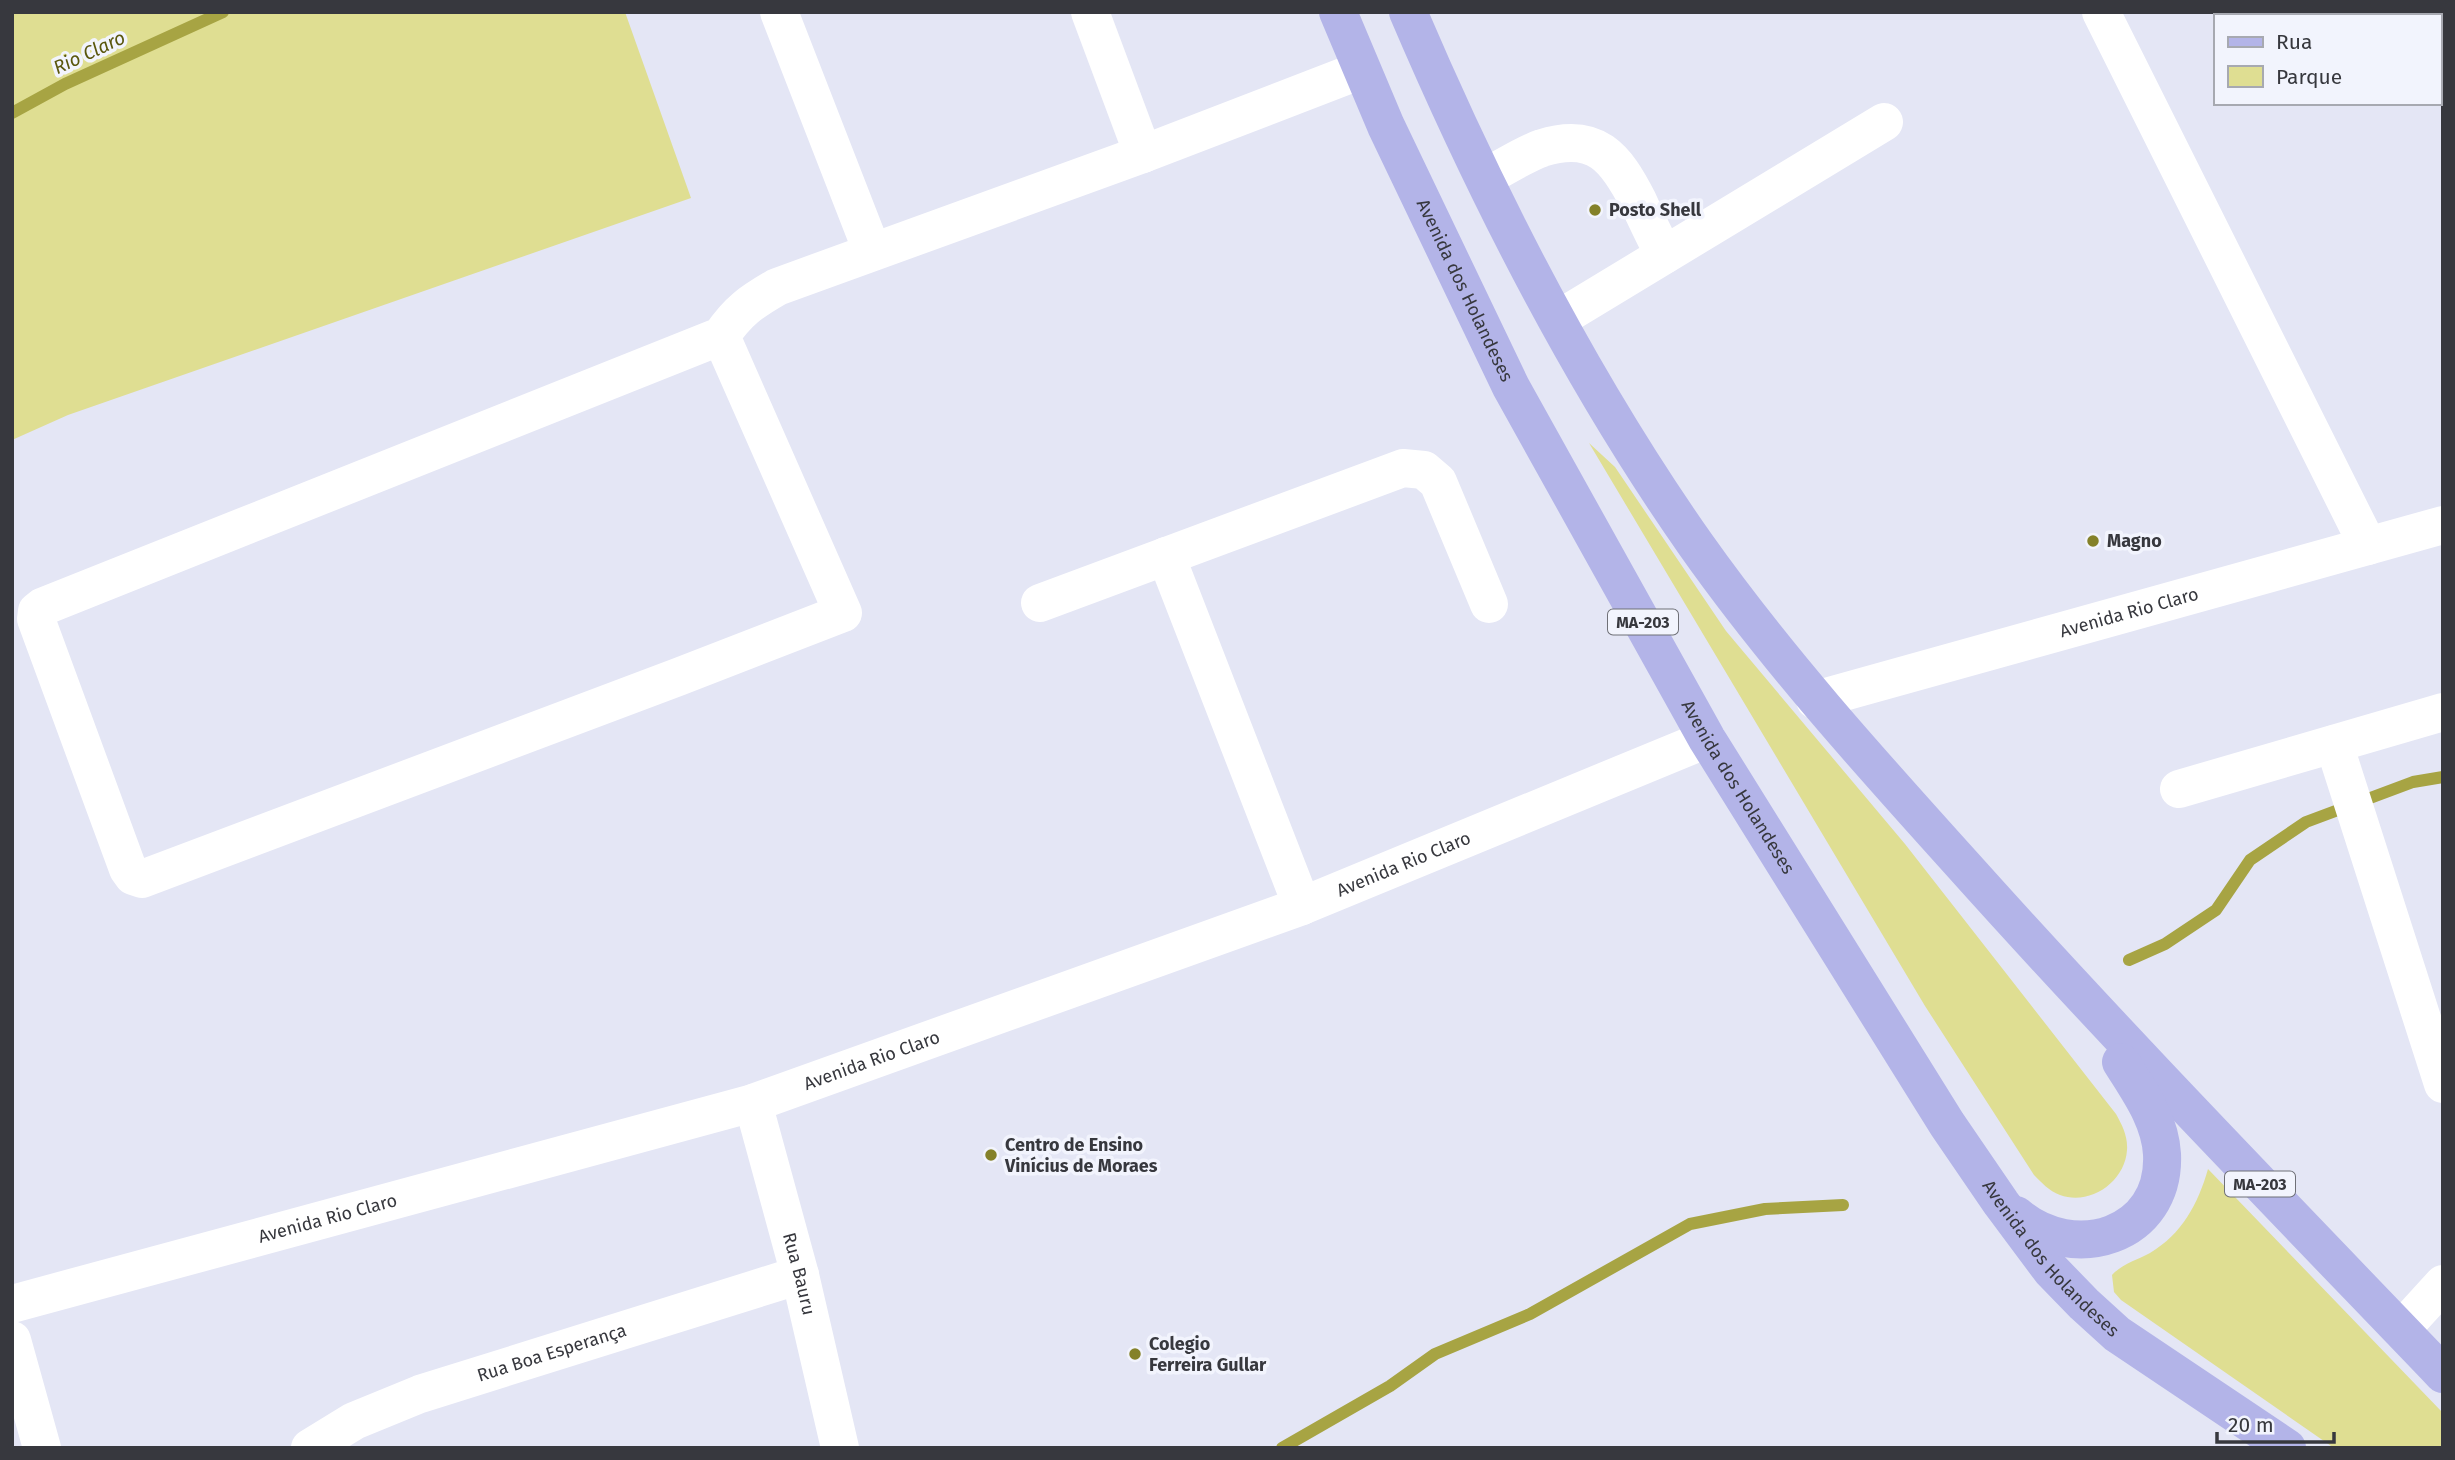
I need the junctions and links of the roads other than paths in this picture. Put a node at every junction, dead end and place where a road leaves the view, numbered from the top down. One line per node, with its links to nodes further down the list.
1 (779, 12): 10 (street)
2 (1090, 12): 8 (street)
3 (1338, 12): 6 (main road, Avenida dos Holandeses / MA-203)
4 (1408, 12): 9 (main road, MA-203)
5 (2101, 12): 15 (street)
6 (1361, 70): 8 (street); 21 (main road, Avenida dos Holandeses / MA-203)
7 (1884, 122): 11 (street)
8 (1143, 154): 10 (street)
9 (1484, 178): 11 (street); 12 (main road, MA-203)
10 (872, 251): 13 (street)
11 (1664, 255): 12 (street)
12 (1557, 320): 19 (main road, MA-203)
13 (721, 336): 13 (street)
14 (2443, 525): 15 (street, Avenida Rio Claro)
15 (2368, 546): 19 (street, Avenida Rio Claro)
16 (1166, 556): 17 (street); 18 (street); 24 (street)
17 (1040, 603)
18 (1489, 604)
19 (1815, 700): 25 (main road, MA-203)
20 (2443, 712): 22 (street)
21 (1707, 739): 24 (street, Avenida Rio Claro); 28 (main road, Avenida dos Holandeses / MA-203)
22 (2334, 744): 23 (street); 26 (street)
23 (2179, 789)
24 (1302, 906): 27 (street, Avenida Rio Claro)
25 (2078, 993): 28 (main road); 32 (main road, MA-203)
26 (2443, 1084)
27 (753, 1102): 29 (street, Rua Bauru); 31 (street, Avenida Rio Claro)
28 (2001, 1203): 38 (main road, Avenida dos Holandeses / MA-203)
29 (800, 1275): 36 (street, Rua Boa Esperança); 37 (street, Rua Bauru)
30 (2443, 1284): 32 (street)
31 (12, 1304)
32 (2401, 1330): 34 (main road, MA-203)
33 (12, 1340): 35 (street)
34 (2443, 1374)
35 (42, 1448)
36 (310, 1448)
37 (840, 1448)
38 (2287, 1448)

